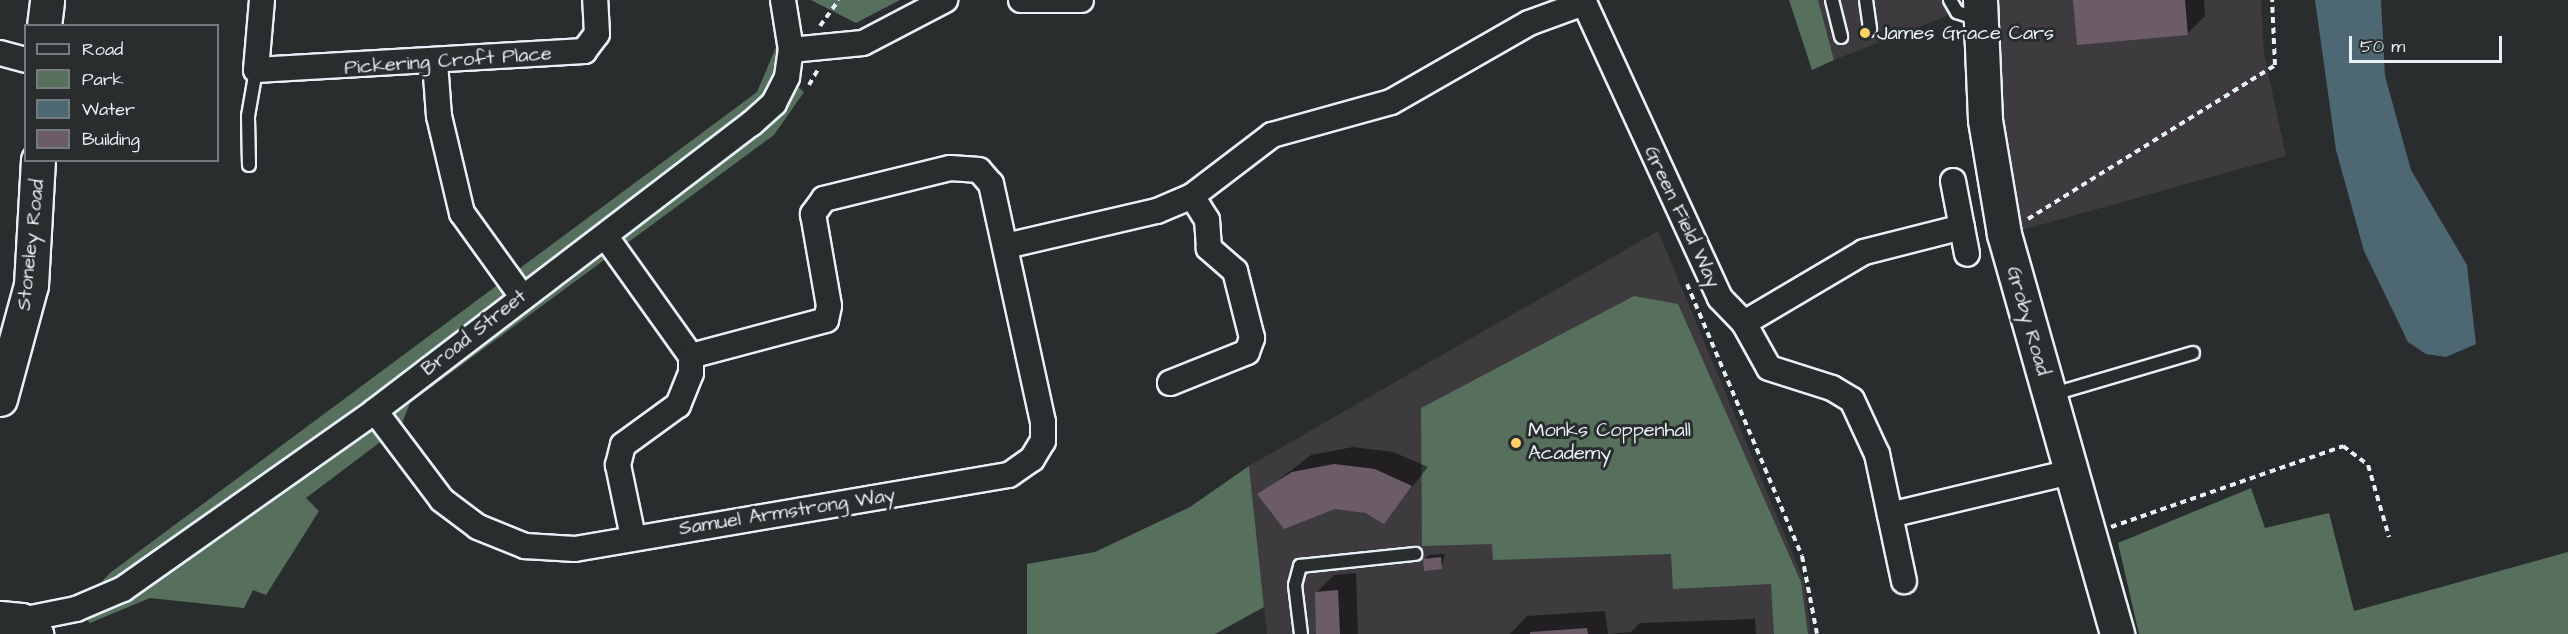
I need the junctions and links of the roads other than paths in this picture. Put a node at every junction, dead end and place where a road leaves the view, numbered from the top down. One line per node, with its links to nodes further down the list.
1 (47, 0): 13 (street)
2 (262, 0): 20 (street)
3 (595, 0): 19 (street, Pickering Croft Place)
4 (783, 0): 16 (street, Broad Street)
5 (945, 0): 16 (street)
6 (1021, 0): 7 (street)
7 (1081, 0)
8 (1832, 0): 15 (lane)
9 (1866, 0): 14 (lane)
10 (1950, 0): 12 (lane)
11 (1584, 2): 24 (street); 30 (street, Green Field Way)
12 (1980, 10): 34 (street, Groby Road)
13 (44, 24)
14 (1870, 30)
15 (1841, 37)
16 (791, 50): 26 (street, Broad Street)
17 (0, 53): 18 (street)
18 (24, 59)
19 (435, 62): 20 (street, Pickering Croft Place); 29 (street)
20 (256, 70): 22 (lane)
21 (38, 162): 35 (street, Stoneley Road)
22 (249, 165)
23 (1953, 181): 25 (street)
24 (1192, 196): 27 (street); 33 (street)
25 (1962, 227): 28 (street); 30 (street)
26 (606, 237): 29 (street, Broad Street); 32 (street)
27 (1006, 246): 32 (street, Samuel Armstrong Way); 39 (street, Samuel Armstrong Way)
28 (1967, 255)
29 (521, 295): 36 (street, Broad Street)
30 (1744, 323): 38 (street, Green Field Way)
31 (2193, 353): 34 (lane)
32 (691, 356): 39 (street)
33 (1170, 383)
34 (2049, 395): 37 (street, Groby Road)
35 (0, 399)
36 (375, 411): 39 (street, Samuel Armstrong Way); 42 (street, Broad Street)
37 (2071, 472): 38 (street); 46 (street, Groby Road)
38 (1890, 515): 41 (street, Green Field Way)
39 (633, 537)
40 (1415, 554): 45 (lane)
41 (1904, 581)
42 (76, 609): 43 (street, Broad Street); 44 (street, Broad Street)
43 (19, 624)
44 (54, 634)
45 (1301, 634)
46 (2117, 634)

